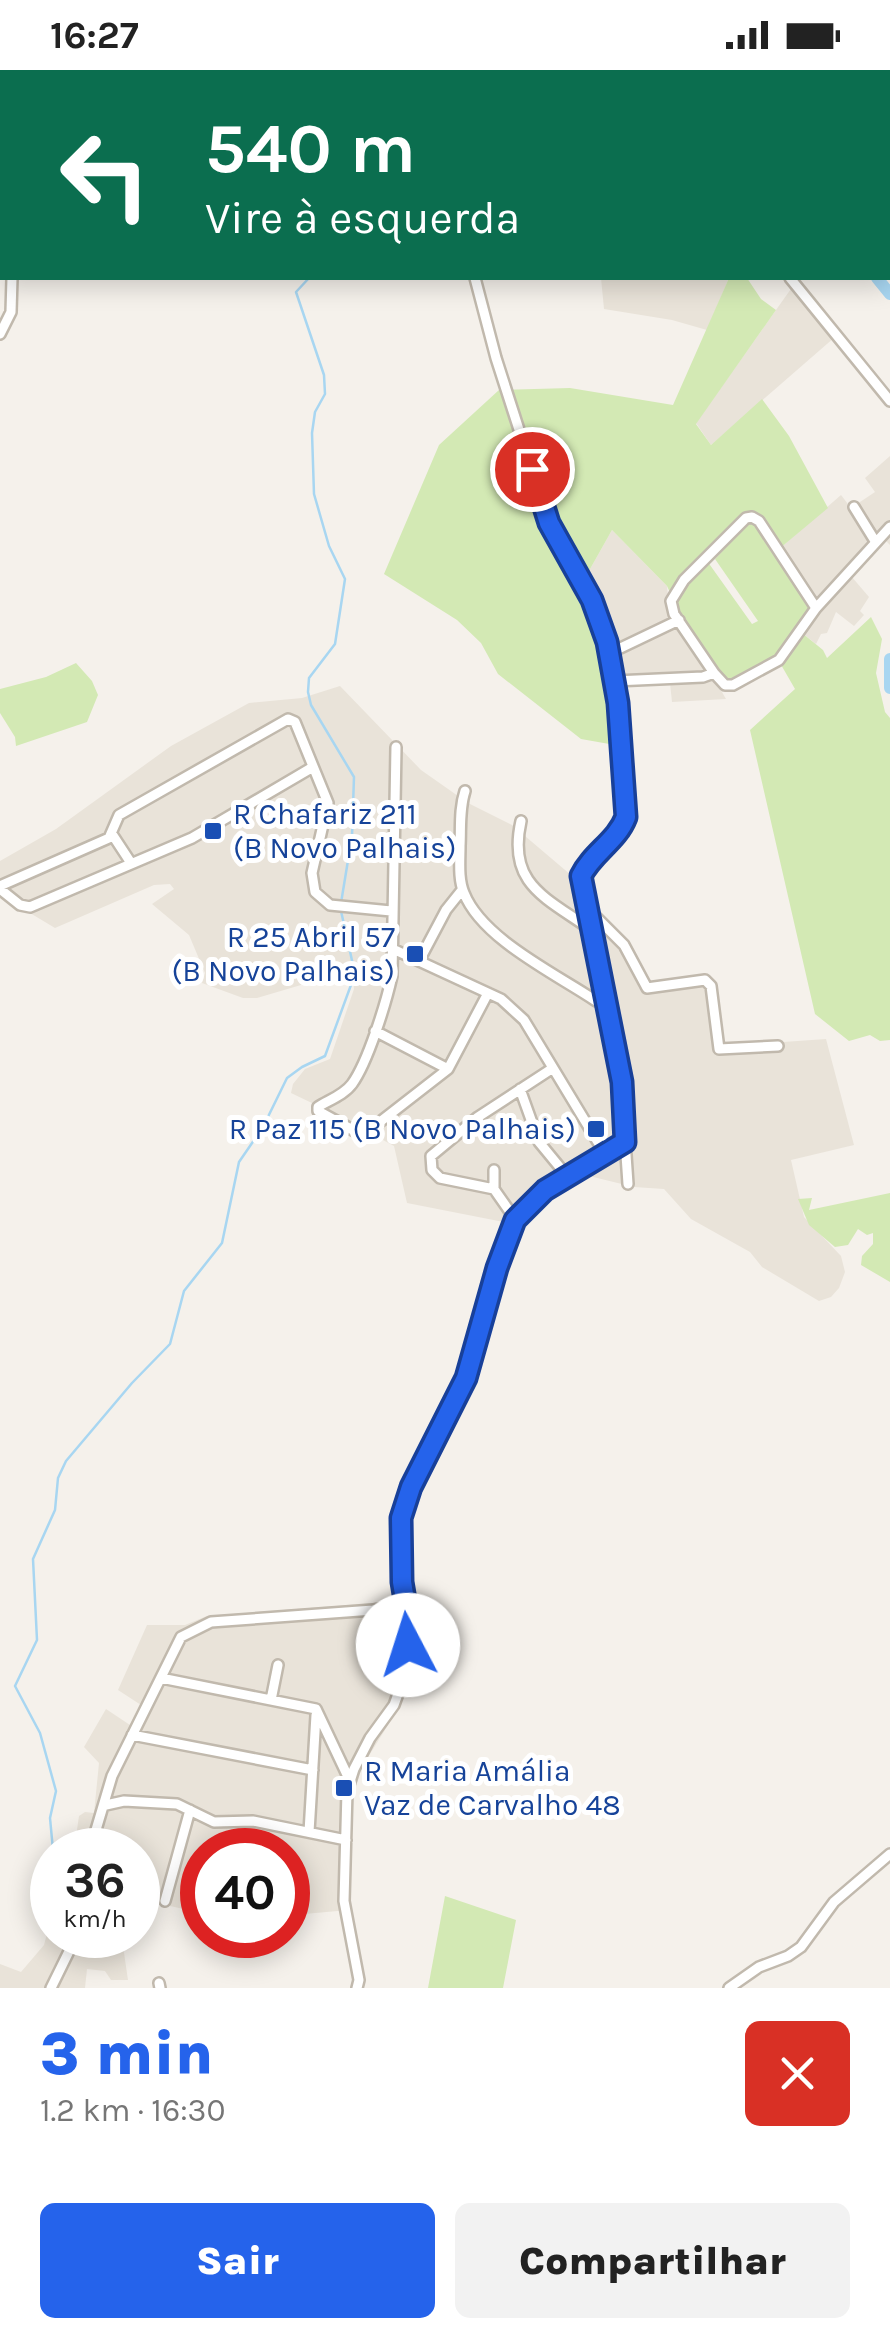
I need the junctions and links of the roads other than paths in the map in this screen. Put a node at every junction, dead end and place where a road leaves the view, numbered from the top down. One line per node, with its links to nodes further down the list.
1 (12, 280): 4 (street)
2 (476, 280): 11 (street)
3 (792, 280): 5 (street)
4 (0, 334)
5 (890, 401)
6 (854, 506): 8 (street)
7 (890, 526): 8 (street)
8 (875, 542): 9 (street)
9 (816, 608): 10 (street); 12 (street)
10 (678, 620): 11 (street); 12 (street)
11 (610, 654): 13 (street)
12 (714, 672): 13 (street)
13 (615, 682): 23 (street)
14 (396, 747): 24 (street)
15 (313, 768): 18 (street); 19 (street); 24 (street)
16 (465, 792): 21 (street)
17 (521, 821): 27 (street)
18 (112, 834): 19 (street); 20 (street)
19 (131, 863): 20 (street)
20 (0, 888)
21 (462, 890): 22 (street); 25 (street)
22 (453, 904): 25 (street); 29 (street)
23 (588, 910): 26 (street); 27 (street)
24 (391, 911): 28 (street)
25 (474, 911): 31 (street)
26 (605, 926): 27 (street); 33 (street)
27 (590, 928): 31 (street)
28 (394, 950): 29 (street); 32 (street)
29 (419, 961): 30 (street)
30 (488, 993): 34 (street); 35 (street)
31 (607, 1005): 37 (street)
32 (375, 1031): 35 (street); 35 (street)
33 (778, 1046)
34 (553, 1068): 36 (street); 38 (street)
35 (448, 1069)
36 (520, 1090): 40 (street); 42 (street)
37 (625, 1142): 38 (street); 41 (street)
38 (605, 1154): 40 (street)
39 (494, 1170): 42 (street)
40 (567, 1176): 43 (street)
41 (628, 1184)
42 (494, 1189): 43 (street)
43 (515, 1220): 44 (street)
44 (406, 1603): 46 (street); 51 (street)
45 (278, 1666): 47 (street)
46 (161, 1678): 47 (street); 49 (street)
47 (272, 1700): 48 (street)
48 (316, 1709): 50 (street); 51 (street)
49 (132, 1735): 50 (street); 52 (street)
50 (313, 1770): 56 (street)
51 (350, 1782): 57 (street)
52 (106, 1805): 53 (street); 54 (street)
53 (190, 1810): 55 (street); 59 (street)
54 (98, 1828)
55 (290, 1828)
56 (310, 1832): 57 (street)
57 (346, 1840): 62 (street)
58 (890, 1854): 63 (street)
59 (166, 1901)
60 (67, 1958): 61 (street)
61 (56, 1985)
62 (357, 1988)
63 (730, 1988)

